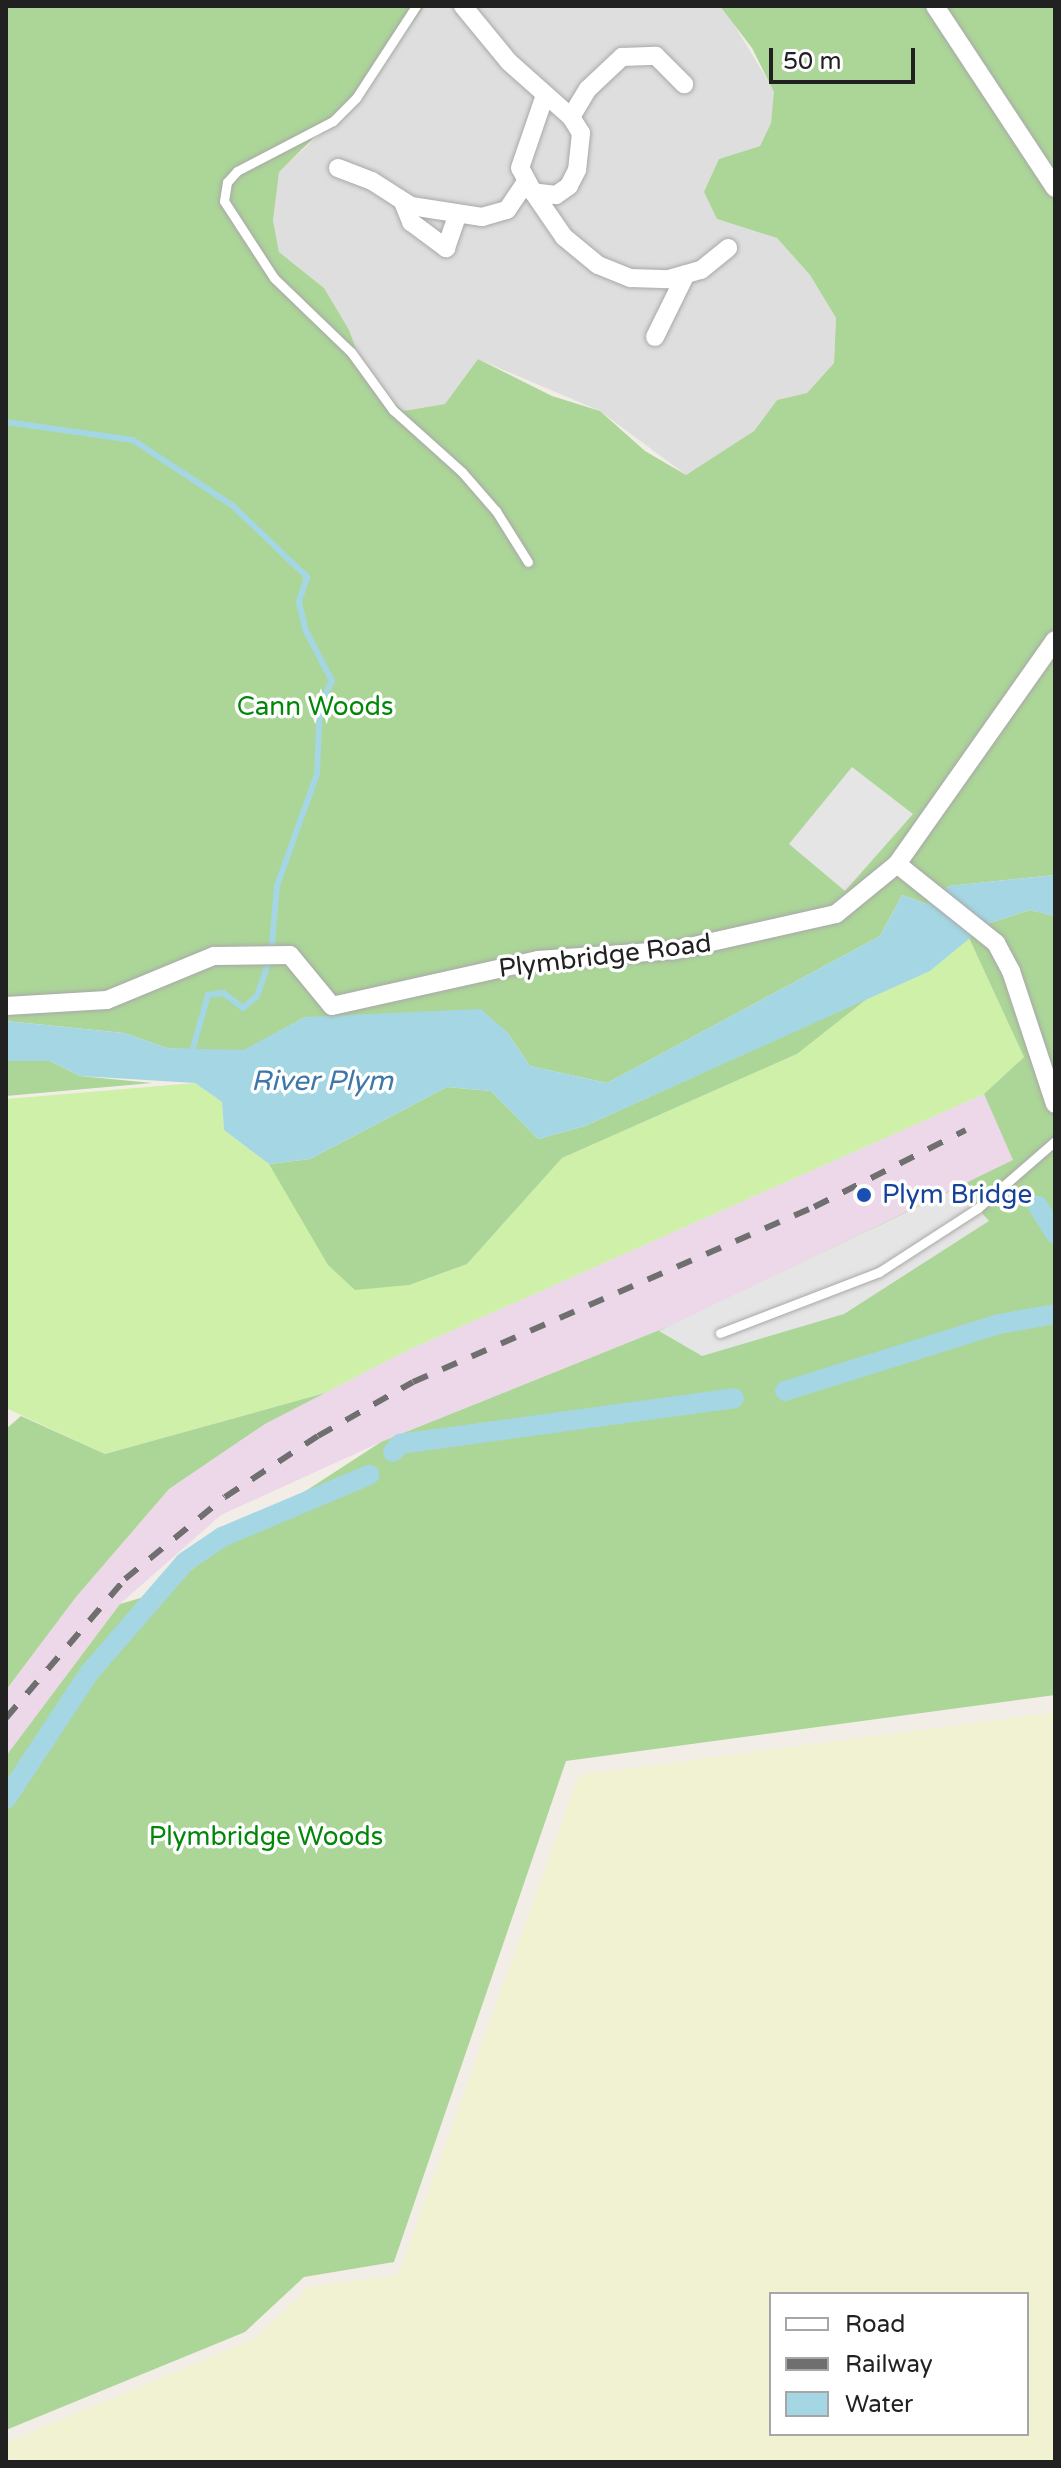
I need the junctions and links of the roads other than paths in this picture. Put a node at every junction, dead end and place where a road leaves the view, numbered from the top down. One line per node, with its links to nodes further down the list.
1 (416, 6): 15 (lane)
2 (463, 6): 5 (street)
3 (935, 6): 9 (street)
4 (684, 84): 6 (street)
5 (545, 95): 6 (street); 8 (street)
6 (571, 117): 8 (street)
7 (338, 168): 10 (street)
8 (529, 188): 11 (street); 13 (street)
9 (1055, 188)
10 (403, 202): 11 (street); 11 (street)
11 (458, 214)
12 (728, 248): 13 (street)
13 (686, 274): 14 (street)
14 (655, 337)
15 (528, 562)
16 (1055, 640): 17 (street, Plymbridge Road)
17 (897, 864): 18 (street, Plymbridge Road); 19 (street)
18 (6, 1006)
19 (1055, 1104)
20 (1055, 1141): 21 (lane)
21 (720, 1333)

